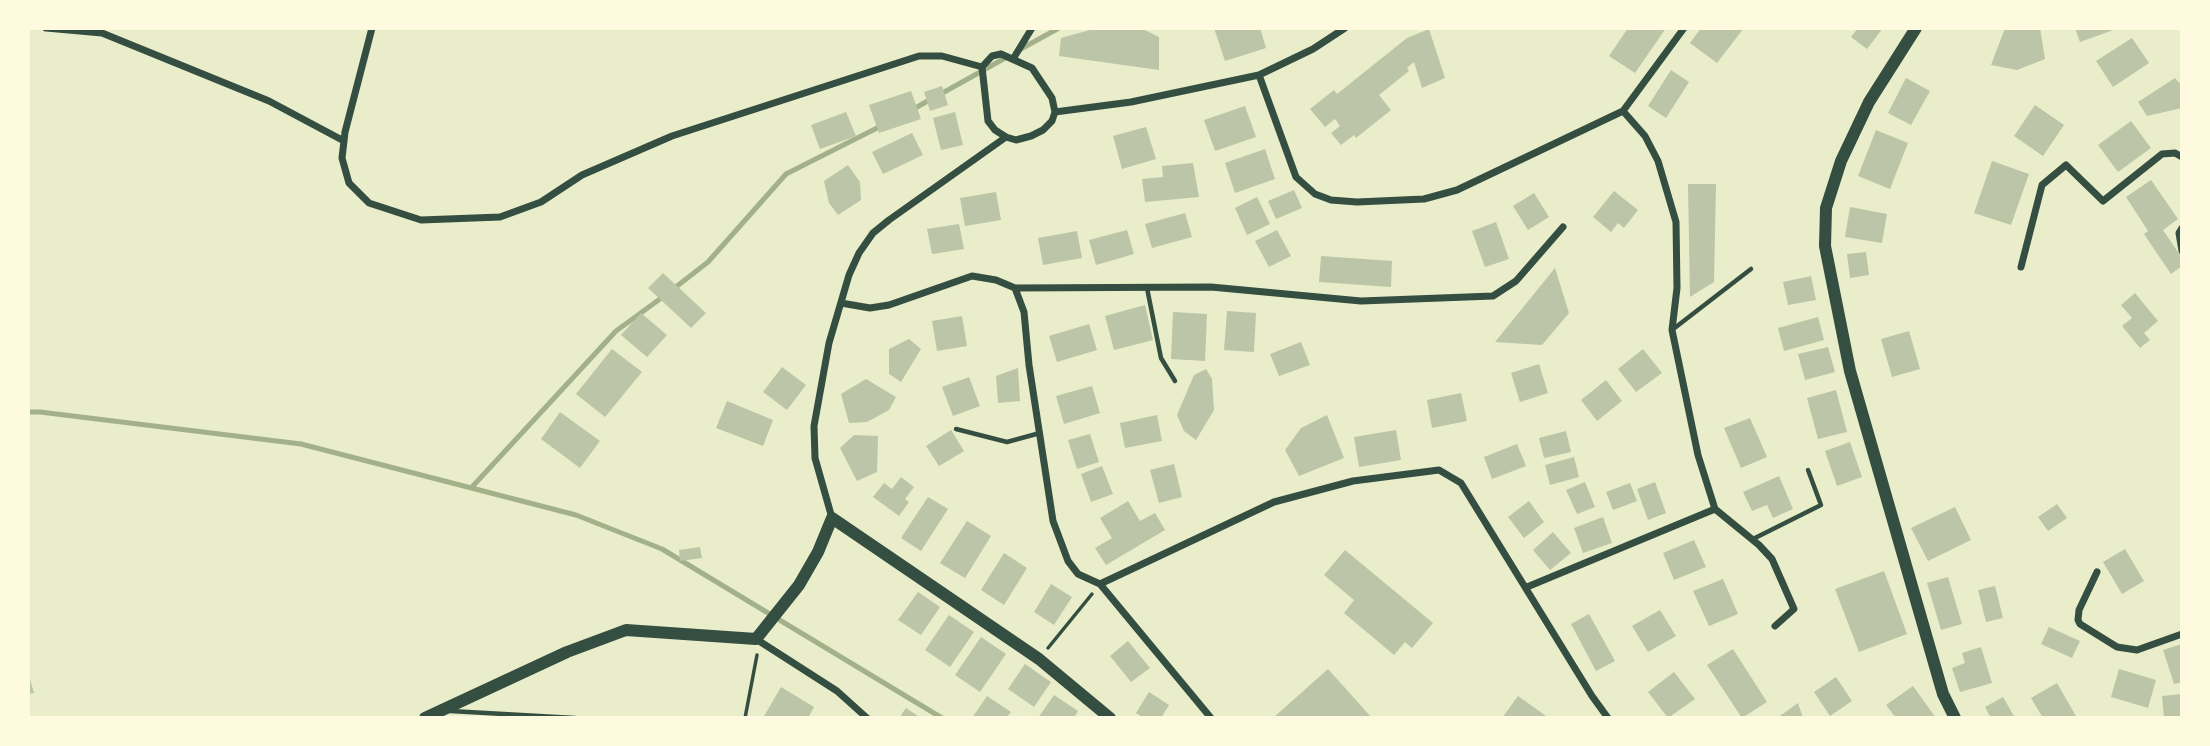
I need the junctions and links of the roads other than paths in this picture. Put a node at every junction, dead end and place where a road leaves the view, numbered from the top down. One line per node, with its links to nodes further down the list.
1 (46, 28): 13 (street)
2 (372, 28): 13 (street)
3 (1032, 28): 7 (street)
4 (1345, 28): 9 (street)
5 (1684, 28): 10 (street)
6 (1916, 28): 44 (street)
7 (1013, 59): 8 (street); 11 (street)
8 (982, 67): 12 (street); 13 (street)
9 (1258, 75): 10 (street); 11 (street)
10 (1623, 111): 23 (street)
11 (1055, 112): 12 (street)
12 (1006, 136): 22 (street)
13 (344, 141)
14 (2182, 157): 18 (street)
15 (1563, 227): 20 (street)
16 (2182, 228): 17 (street)
17 (2182, 251)
18 (2021, 267)
19 (1751, 269): 23 (lane)
20 (1147, 287): 21 (street); 24 (lane)
21 (1015, 288): 22 (street); 26 (street)
22 (841, 303): 29 (street)
23 (1672, 330): 28 (street)
24 (1175, 381)
25 (956, 429): 26 (lane)
26 (1040, 433): 32 (street)
27 (1808, 470): 30 (lane)
28 (1715, 509): 30 (street); 33 (street)
29 (832, 518): 36 (street); 41 (street)
30 (1752, 540): 34 (street)
31 (2096, 572): 35 (street)
32 (1100, 584): 33 (street); 42 (street)
33 (1527, 587): 43 (street)
34 (1775, 626)
35 (2182, 634)
36 (756, 639): 37 (street); 40 (street)
37 (439, 710): 38 (street); 39 (lane)
38 (425, 718)
39 (575, 718)
40 (867, 718)
41 (1110, 718)
42 (1211, 718)
43 (1608, 718)
44 (1955, 718)

